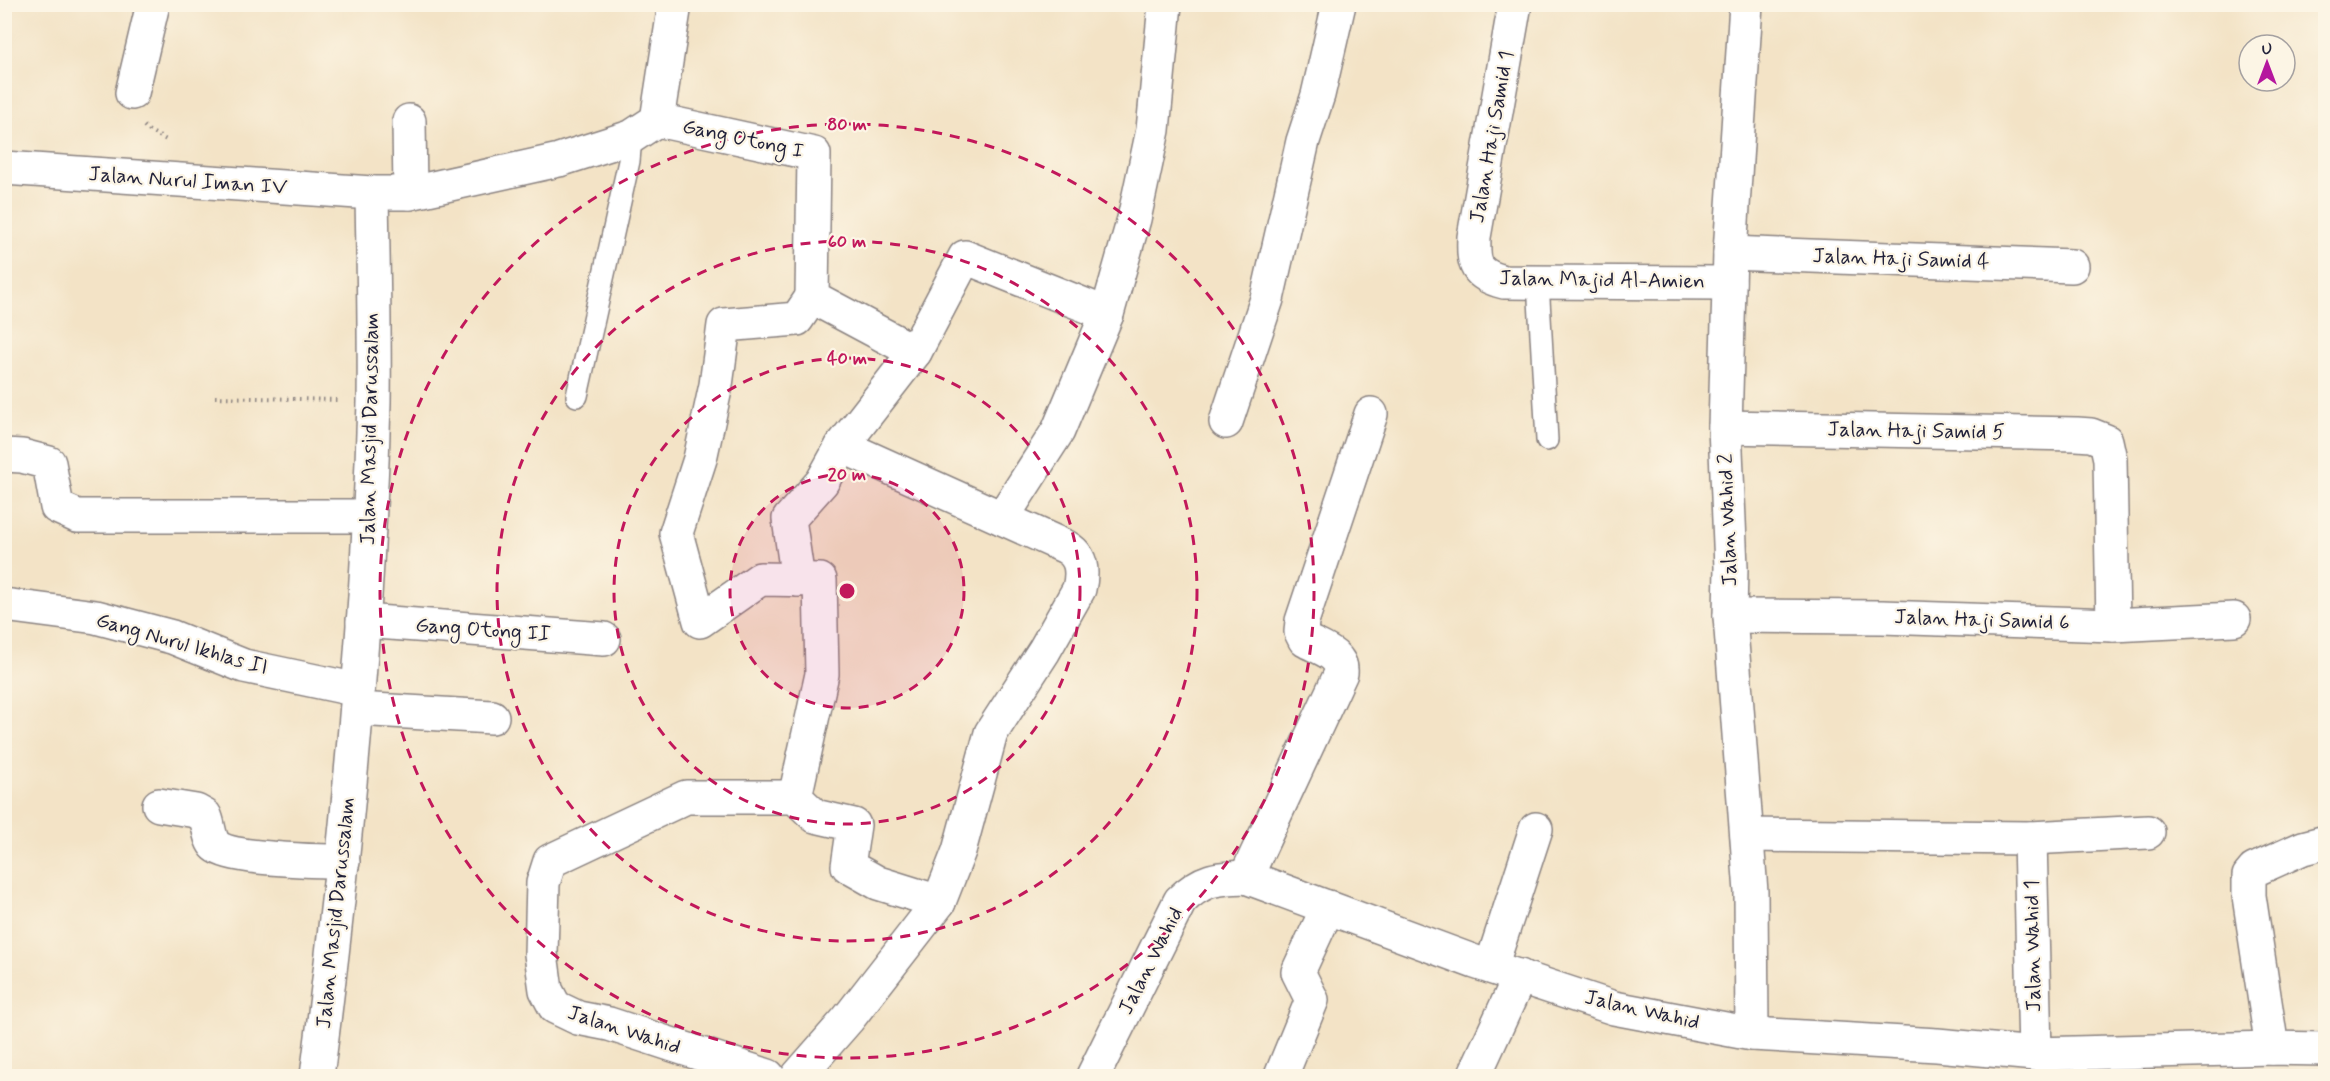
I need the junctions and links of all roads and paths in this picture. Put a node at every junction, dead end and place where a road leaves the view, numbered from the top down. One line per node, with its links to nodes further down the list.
1 (153, 4): 7 (street)
2 (675, 4): 9 (street)
3 (1165, 4): 18 (street)
4 (1339, 4): 24 (street)
5 (1515, 4): 15 (street, Jalan Haji Samid 1)
6 (1746, 4): 14 (street, Jalan Wahid 2)
7 (132, 93)
8 (409, 121): 12 (street)
9 (644, 129): 12 (street); 17 (street, Gang Otong I); 20 (lane)
10 (4, 168): 11 (street, Jalan Nurul Iman IV)
11 (372, 193): 12 (street); 22 (street, Jalan Masjid Darussalam)
12 (410, 193)
13 (2072, 266): 14 (street, Jalan Haji Samid 4)
14 (1730, 268): 16 (street, Jalan Majid Al-Amien); 25 (street, Jalan Wahid 2)
15 (1478, 269): 16 (street, Jalan Majid Al-Amien)
16 (1538, 282): 26 (lane)
17 (812, 297): 19 (street); 31 (street)
18 (1107, 314): 19 (street); 30 (street)
19 (915, 352): 27 (street)
20 (577, 396)
21 (215, 397): 22 (path)
22 (374, 401): 29 (street, Jalan Masjid Darussalam)
23 (1371, 414): 48 (street)
24 (1226, 422)
25 (1725, 427): 33 (street, Jalan Wahid 2); 36 (street, Jalan Haji Samid 5)
26 (1547, 440)
27 (842, 446): 30 (street); 31 (street)
28 (4, 455): 29 (street)
29 (369, 516): 35 (street, Jalan Masjid Darussalam)
30 (1002, 518): 49 (street)
31 (798, 580): 40 (street)
32 (4, 605): 38 (street, Gang Nurul Ikhlas II)
33 (1730, 616): 36 (street, Jalan Haji Samid 6); 44 (street, Jalan Wahid 2)
34 (2234, 619): 36 (street, Jalan Haji Samid 6)
35 (363, 621): 37 (street, Gang Otong II); 38 (street, Jalan Masjid Darussalam)
36 (2113, 625)
37 (604, 639)
38 (357, 699): 39 (street, Gang Nurul Ikhlas II); 47 (street, Jalan Masjid Darussalam)
39 (492, 717)
40 (795, 797): 49 (street); 56 (street, Jalan Wahid)
41 (159, 805): 47 (street)
42 (1536, 829): 51 (street)
43 (2148, 832): 45 (street)
44 (1747, 835): 45 (street); 52 (street, Jalan Wahid 2)
45 (2030, 838): 55 (street, Jalan Wahid 1)
46 (2325, 842): 53 (street)
47 (343, 862): 57 (street, Jalan Masjid Darussalam)
48 (1246, 877): 50 (street, Jalan Wahid); 60 (street, Jalan Wahid)
49 (939, 902): 59 (street)
50 (1328, 907): 51 (street, Jalan Wahid); 61 (street)
51 (1505, 971): 52 (street, Jalan Wahid); 62 (street)
52 (1752, 1034): 55 (street, Jalan Wahid)
53 (2272, 1048): 54 (street, Jalan Wahid); 55 (street, Jalan Wahid)
54 (2325, 1049)
55 (2052, 1062)
56 (705, 1067): 58 (street, Jalan Wahid)
57 (317, 1077)
58 (768, 1077)
59 (798, 1077)
60 (1094, 1077)
61 (1281, 1077)
62 (1474, 1077)

